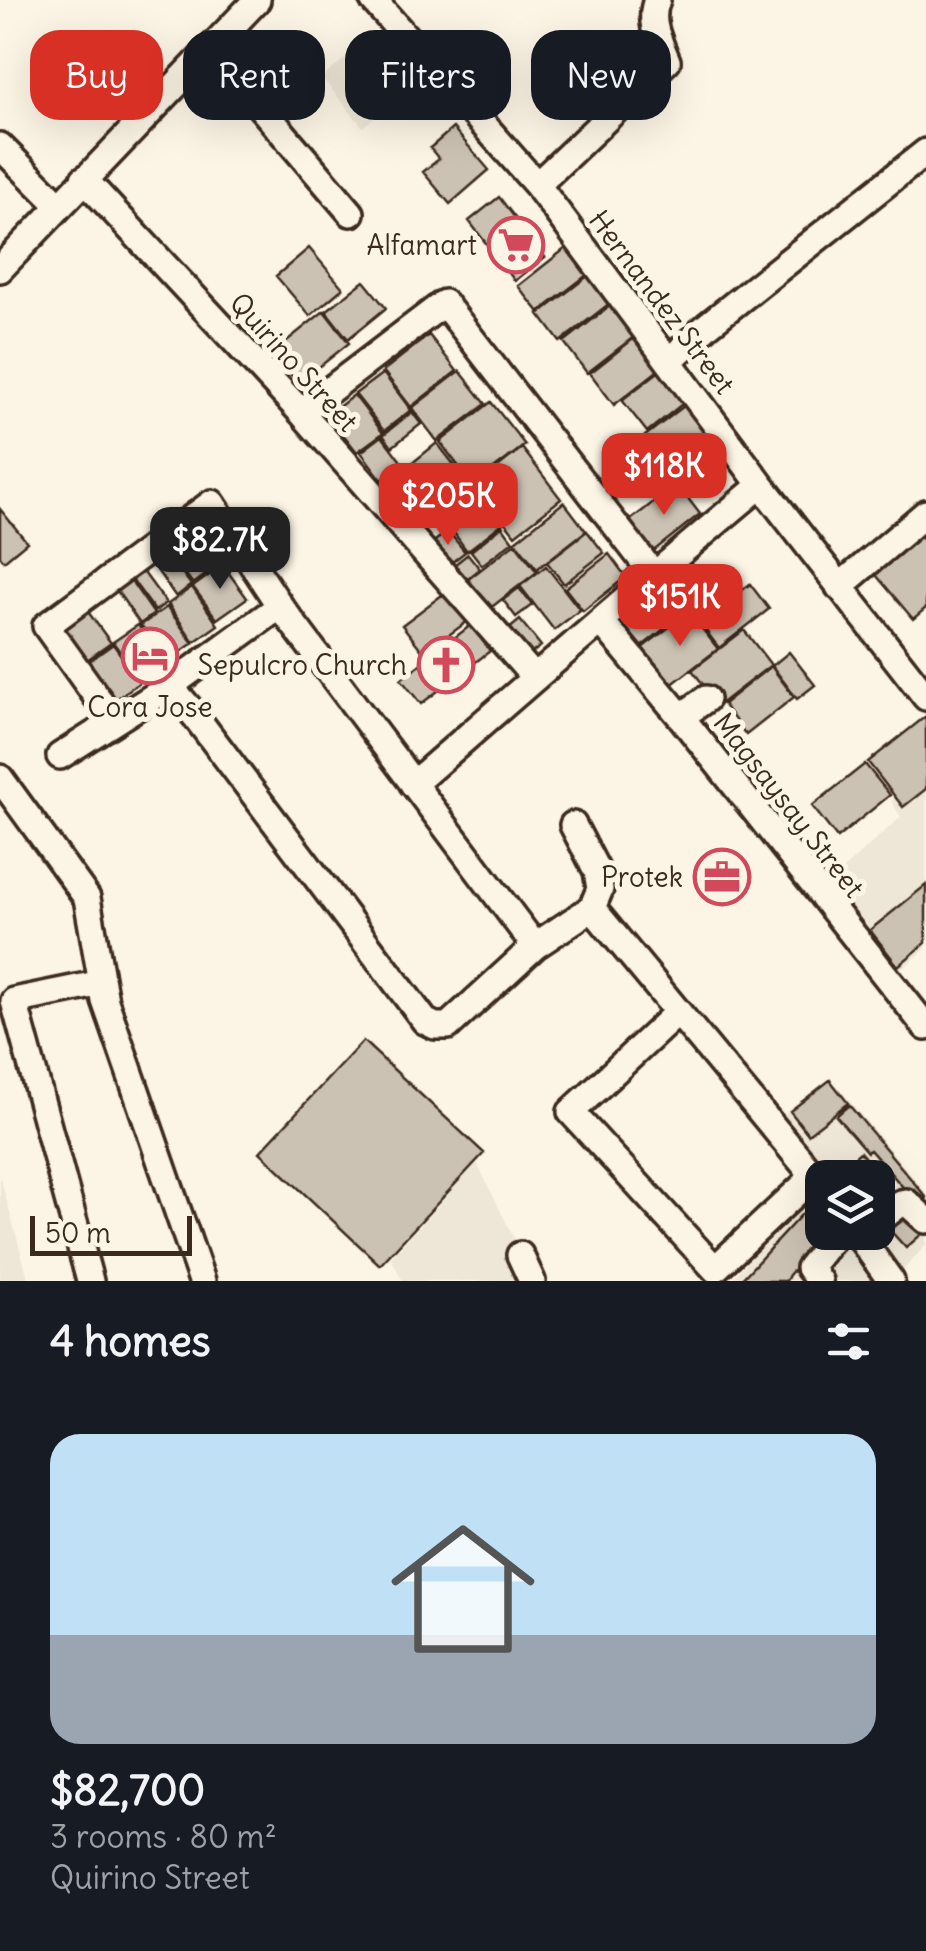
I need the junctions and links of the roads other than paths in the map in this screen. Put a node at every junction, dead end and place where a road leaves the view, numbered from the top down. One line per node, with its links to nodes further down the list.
1 (257, 0): 4 (street)
2 (373, 0): 10 (street, Hernandez Street)
3 (657, 0): 10 (street)
4 (228, 30)
5 (183, 77): 9 (street)
6 (273, 120): 12 (street)
7 (0, 146): 11 (street)
8 (926, 152): 14 (street)
9 (84, 179): 11 (street); 15 (street, Quirino Street)
10 (538, 184): 14 (street, Hernandez Street)
11 (60, 206): 13 (street)
12 (351, 213)
13 (0, 270)
14 (669, 362): 16 (street, Hernandez Street)
15 (301, 412): 18 (street); 22 (street, Quirino Street)
16 (761, 486): 18 (street); 19 (street, Hernandez Street)
17 (926, 513): 19 (street)
18 (654, 574): 21 (street)
19 (839, 587): 24 (street, Hernandez Street)
20 (280, 606): 23 (street); 27 (street); 30 (street)
21 (602, 622): 22 (street); 26 (street, Magsaysay Street)
22 (535, 678): 30 (street)
23 (170, 686): 27 (street); 33 (street)
24 (926, 697)
25 (706, 699): 26 (street)
26 (681, 718): 36 (street, Magsaysay Street)
27 (114, 721): 28 (street)
28 (60, 756)
29 (0, 778): 34 (street)
30 (412, 784): 33 (street)
31 (573, 825): 32 (street)
32 (592, 908): 33 (street); 35 (street)
33 (535, 946)
34 (102, 983): 44 (street); 45 (street)
35 (677, 1013): 37 (street); 38 (street)
36 (926, 1027)
37 (805, 1164)
38 (805, 1193)
39 (895, 1209): 40 (street)
40 (926, 1220)
41 (833, 1250): 47 (street)
42 (871, 1250): 48 (street)
43 (520, 1255): 46 (street)
44 (90, 1281)
45 (202, 1281)
46 (532, 1281)
47 (819, 1281)
48 (891, 1281)

